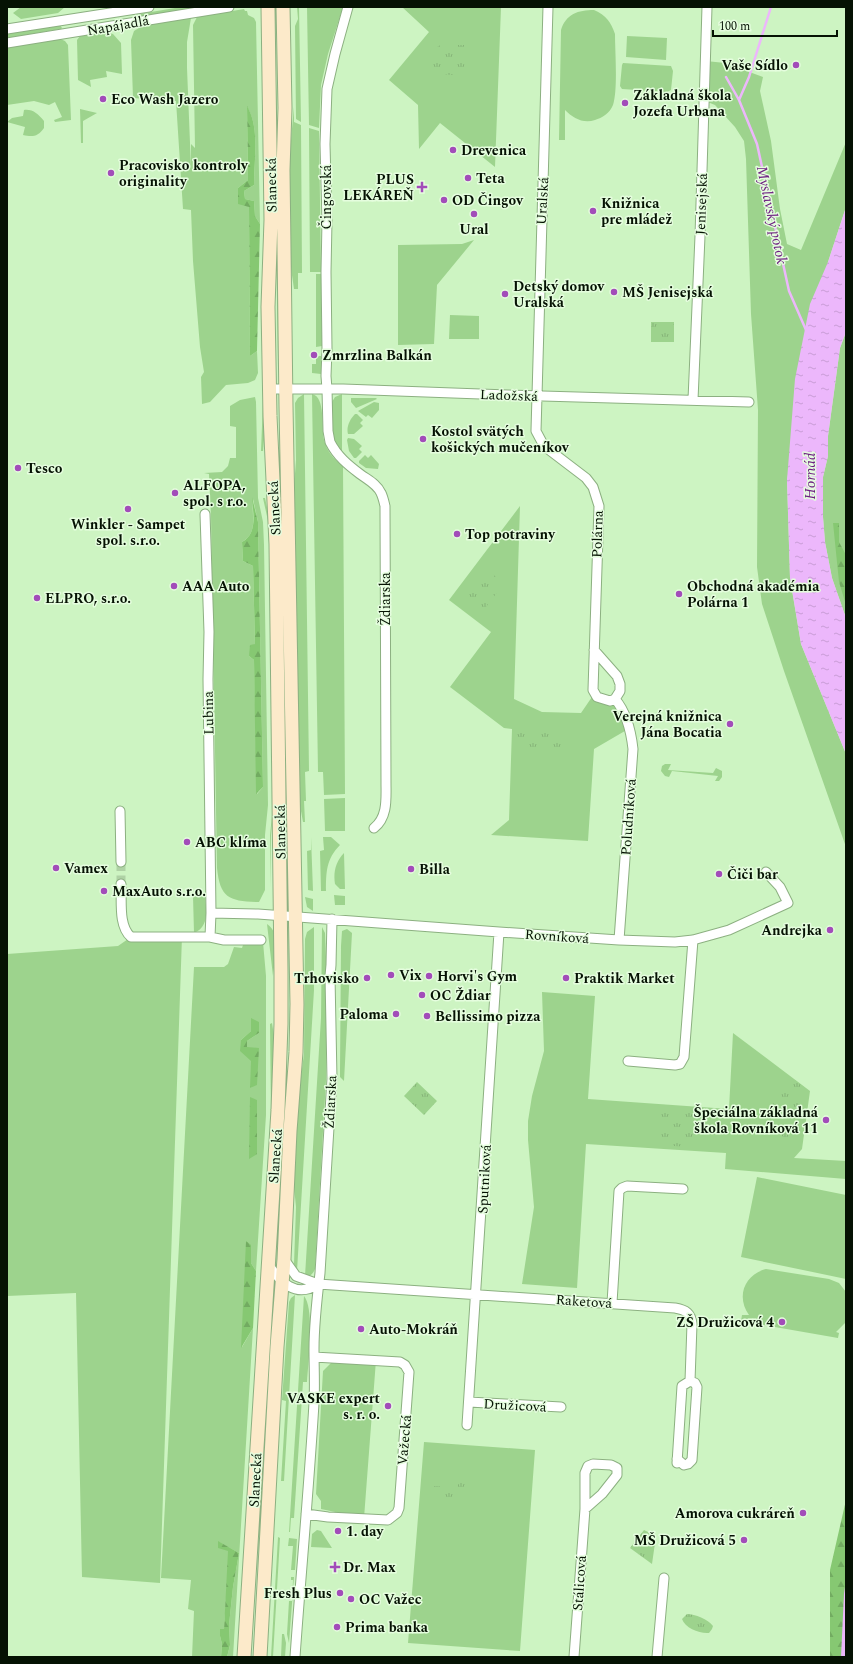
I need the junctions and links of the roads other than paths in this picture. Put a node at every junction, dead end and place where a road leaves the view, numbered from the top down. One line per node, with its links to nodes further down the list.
1 (149, 7): 8 (street, Napájadlá)
2 (229, 7): 9 (street, Napájadlá)
3 (268, 7): 10 (main road, Slanecká)
4 (283, 7): 11 (main road, Slanecká)
5 (348, 7): 12 (street, Čingovská)
6 (548, 7): 13 (street, Uralská)
7 (707, 7): 14 (street, Jenisejská)
8 (7, 29)
9 (7, 43)
10 (269, 389): 11 (street, Ladožská); 25 (main road, Slanecká)
11 (286, 389): 12 (street, Ladožská); 26 (main road, Slanecká)
12 (327, 389): 13 (street, Ladožská); 20 (street, Ždiarska)
13 (537, 396): 14 (street, Ladožská); 17 (street, Polárna)
14 (693, 400): 15 (street, Ladožská)
15 (749, 402)
16 (205, 514): 24 (street, Lubina)
17 (594, 650): 18 (street); 18 (street, Polárna)
18 (615, 699): 31 (street, Poludníková)
19 (120, 811): 21 (street)
20 (374, 828)
21 (121, 862)
22 (766, 872): 32 (street, Rovníková)
23 (122, 884): 29 (street)
24 (211, 913): 25 (street); 29 (street, Lubina)
25 (281, 916): 26 (street, Rovníková); 36 (main road, Slanecká)
26 (296, 917): 27 (street, Rovníková); 35 (main road, Slanecká)
27 (332, 919): 28 (street, Rovníková); 38 (street, Ždiarska)
28 (499, 932): 31 (street, Rovníková); 40 (street, Sputniková)
29 (210, 937): 30 (street)
30 (261, 940)
31 (619, 940): 32 (street, Rovníková)
32 (693, 940): 33 (street)
33 (628, 1062)
34 (683, 1189): 42 (street)
35 (284, 1259): 37 (main road, Slanecká); 38 (street, Raketová)
36 (268, 1263): 37 (street); 52 (main road, Slanecká)
37 (282, 1281): 39 (street); 43 (main road, Slanecká)
38 (318, 1284): 39 (street, Raketová); 40 (street, Raketová); 41 (street)
39 (301, 1290): 41 (street); 43 (street, Raketová)
40 (477, 1294): 42 (street, Raketová); 46 (street, Sputniková)
41 (316, 1303): 44 (street)
42 (612, 1303): 45 (street, Raketová)
43 (280, 1306): 53 (main road, Slanecká)
44 (314, 1357): 50 (street); 50 (street, Važecká)
45 (690, 1381): 45 (street, Raketová)
46 (469, 1402): 47 (street, Družicová); 48 (street, Sputniková)
47 (562, 1407)
48 (468, 1425)
49 (585, 1509): 49 (street, Stálicová); 55 (street, Stálicová)
50 (306, 1514): 54 (street)
51 (664, 1578): 56 (street)
52 (244, 1657)
53 (260, 1657)
54 (295, 1657)
55 (574, 1657)
56 (657, 1657)

